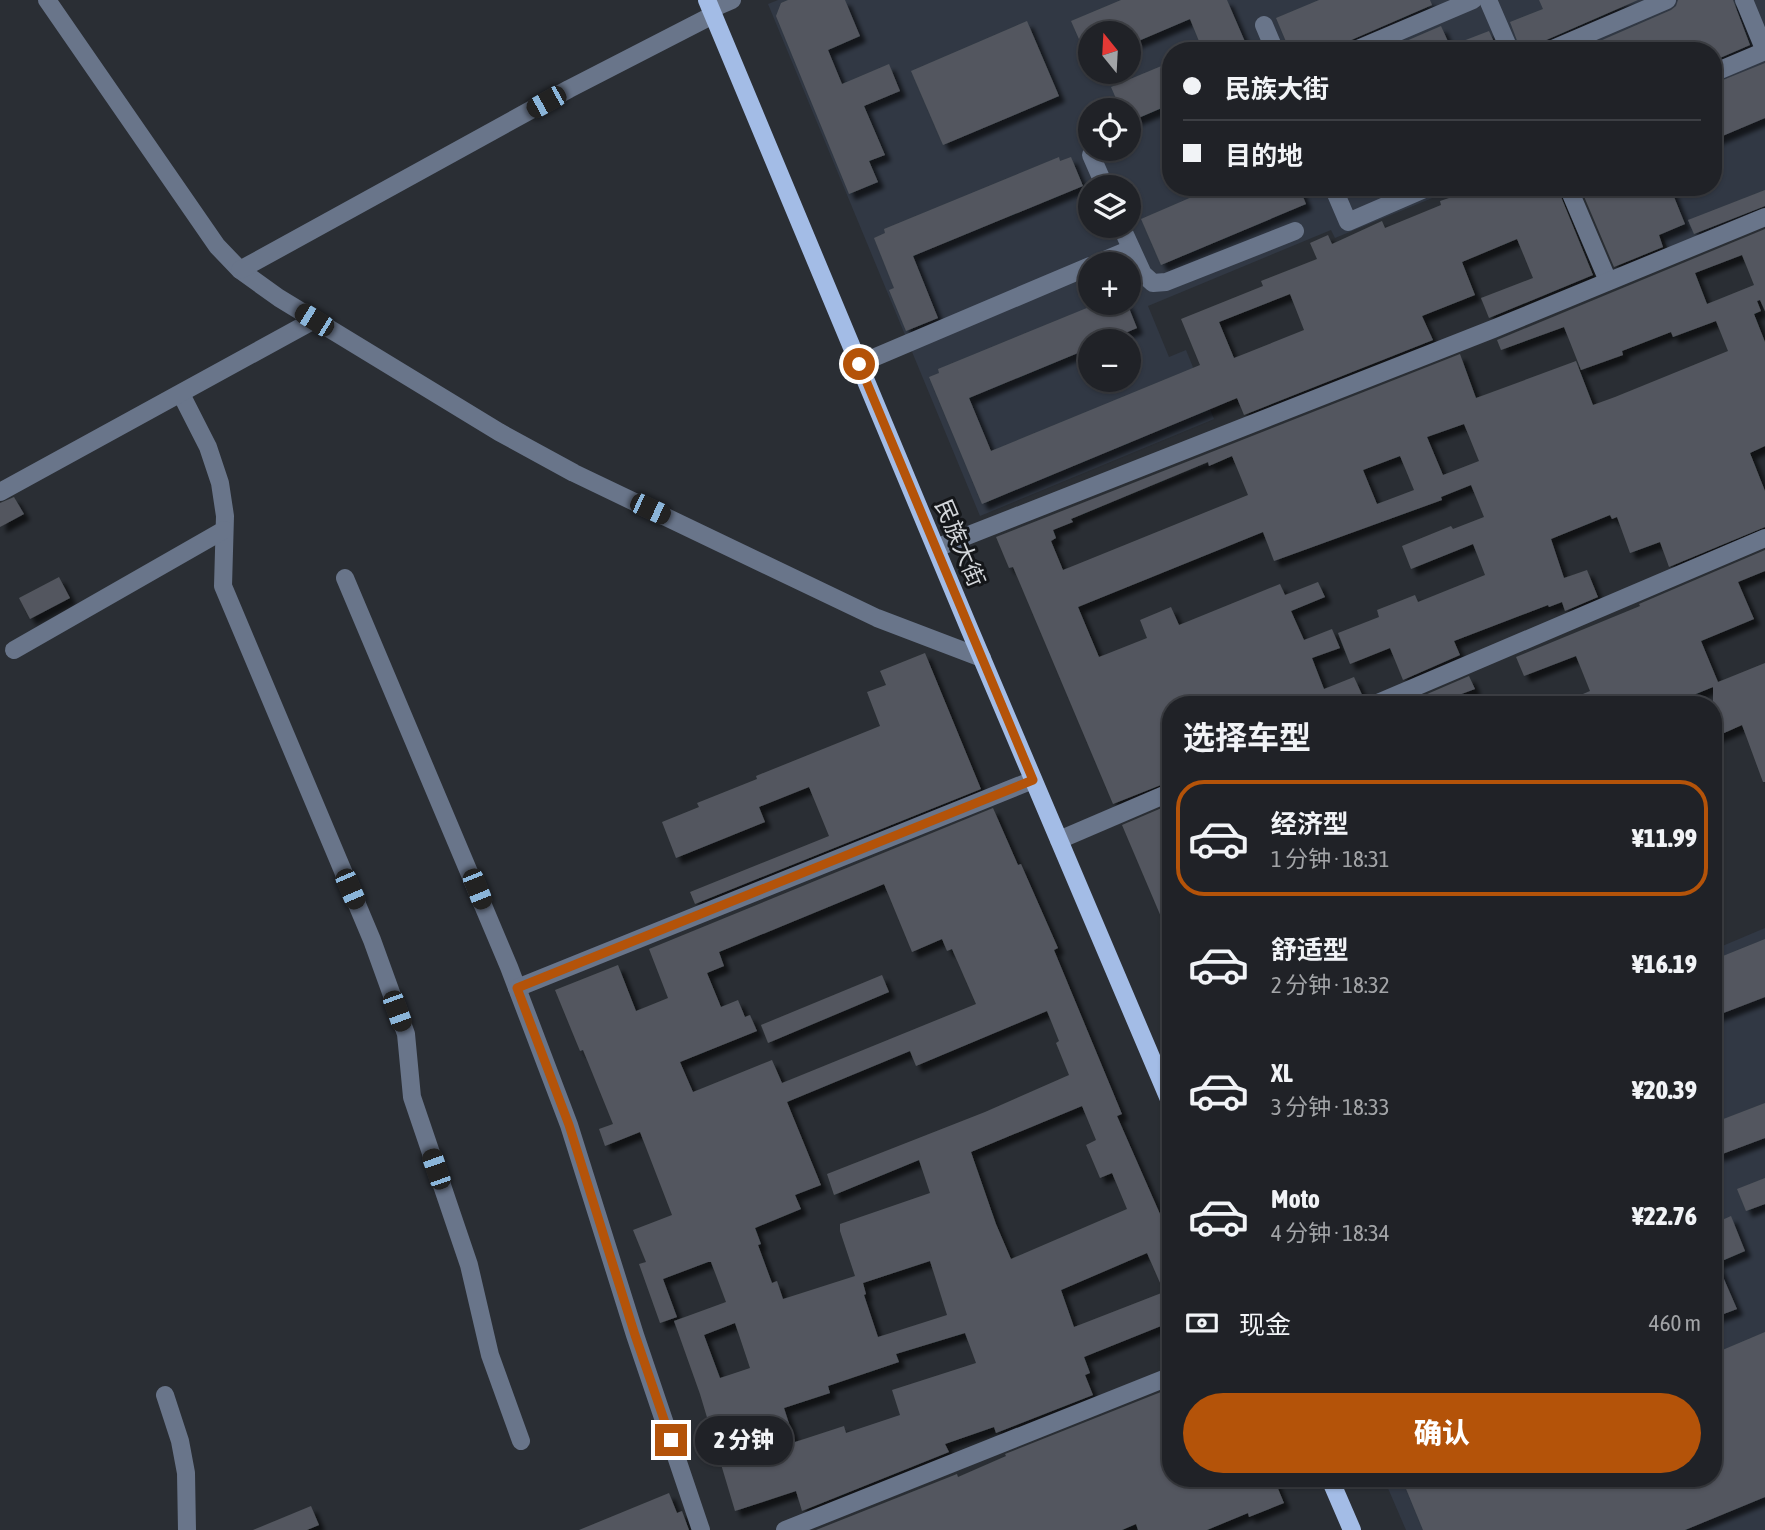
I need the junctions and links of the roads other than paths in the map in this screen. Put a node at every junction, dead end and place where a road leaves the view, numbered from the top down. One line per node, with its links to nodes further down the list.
1 (47, 0): 22 (street)
2 (732, 0): 7 (street)
3 (1473, 0): 10 (street)
4 (1488, 0): 11 (street)
5 (1667, 0): 12 (street)
6 (1744, 0): 13 (street)
7 (710, 8): 22 (street); 26 (main road, 民族大街)
8 (1264, 25): 9 (street)
9 (1271, 42)
10 (1374, 42)
11 (1506, 42)
12 (1569, 42)
13 (1722, 68)
14 (1337, 196): 15 (street)
15 (1408, 196)
16 (1572, 196): 24 (street)
17 (1765, 217): 24 (street)
18 (1295, 231): 20 (street)
19 (1126, 238): 20 (street)
20 (1131, 249): 21 (street)
21 (1124, 252)
22 (240, 270): 25 (street)
23 (1078, 271): 26 (street)
24 (1608, 281): 31 (street)
25 (314, 320): 27 (street); 34 (street)
26 (859, 364): 31 (main road, 民族大街)
27 (181, 394): 28 (street); 29 (street)
28 (0, 492)
29 (225, 530): 33 (street); 43 (street)
30 (1765, 538): 35 (street)
31 (936, 548): 34 (main road, 民族大街)
32 (345, 578): 39 (street)
33 (14, 650)
34 (982, 658): 36 (main road, 民族大街)
35 (1394, 696)
36 (1033, 780): 38 (main road, 民族大街); 39 (street)
37 (1162, 796): 38 (street)
38 (1059, 840): 40 (main road, 民族大街)
39 (517, 988): 46 (street)
40 (1162, 1083)
41 (1162, 1380): 47 (street)
42 (164, 1395): 45 (street)
43 (521, 1441)
44 (1333, 1487): 48 (main road)
45 (187, 1530)
46 (701, 1530)
47 (785, 1530)
48 (1352, 1530)

